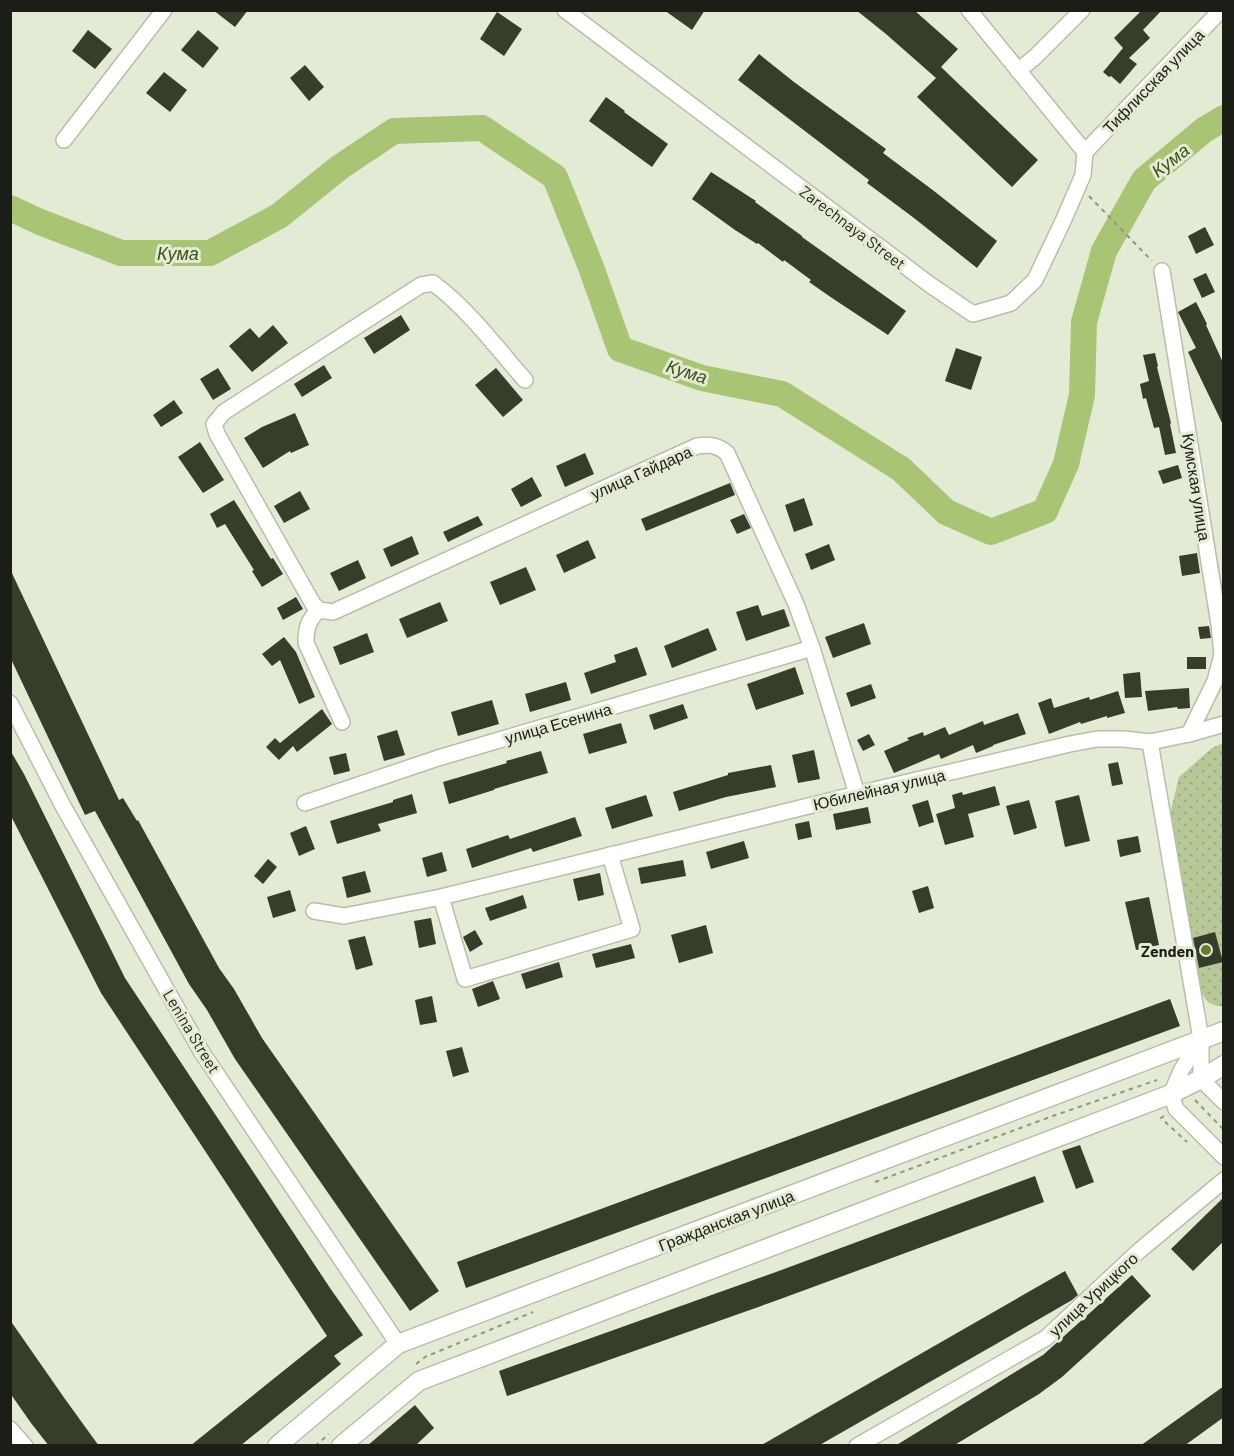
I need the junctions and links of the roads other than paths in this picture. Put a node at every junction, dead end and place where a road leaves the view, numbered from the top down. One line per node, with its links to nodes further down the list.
1 (164, 10): 7 (street)
2 (565, 10): 8 (street, Zarechnaya Street)
3 (969, 10): 6 (street)
4 (1082, 10): 6 (street)
5 (1221, 10): 8 (street, Тифлисская улица)
6 (1018, 71): 8 (street)
7 (64, 140)
8 (1085, 152)
9 (1162, 271): 16 (street, Кумская улица)
10 (525, 380): 11 (street)
11 (319, 610): 12 (street, улица Гайдара); 14 (street)
12 (813, 648): 18 (street, улица Гайдара); 19 (street, улица Есенина)
13 (10, 703): 31 (street, Lenina Street)
14 (342, 722)
15 (1224, 724): 16 (street)
16 (1190, 734): 17 (street, Юбилейная улица)
17 (1150, 742): 18 (street, Юбилейная улица); 24 (street)
18 (857, 794): 20 (street, Юбилейная улица)
19 (305, 803)
20 (610, 855): 21 (street, Юбилейная улица); 21 (street)
21 (441, 897): 22 (street, Юбилейная улица)
22 (314, 910)
23 (1224, 1031): 24 (street, Гражданская улица)
24 (1201, 1039): 26 (street); 27 (street); 31 (street, Гражданская улица)
25 (1224, 1065): 26 (street)
26 (1201, 1079): 27 (street); 28 (street)
27 (1171, 1094): 29 (street); 33 (street)
28 (1224, 1102)
29 (1224, 1157)
30 (1224, 1180): 36 (street, улица Урицкого)
31 (398, 1344): 35 (street, Гражданская улица)
32 (10, 1429): 34 (street)
33 (337, 1438)
34 (25, 1446)
35 (277, 1446)
36 (857, 1446)

